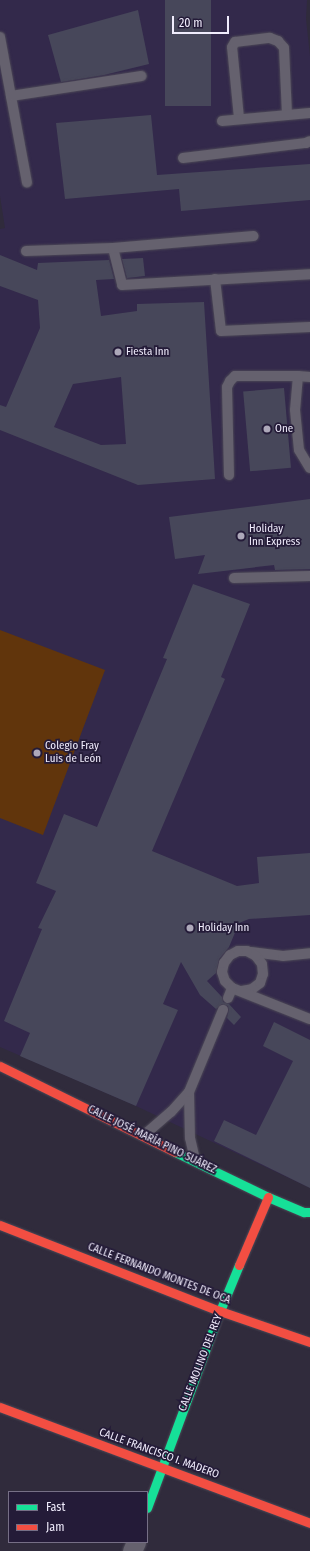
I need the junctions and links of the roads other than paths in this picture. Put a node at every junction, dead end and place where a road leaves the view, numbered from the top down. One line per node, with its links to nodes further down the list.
1 (0, 37): 3 (lane)
2 (141, 76): 3 (lane)
3 (11, 96): 10 (lane)
4 (310, 113): 5 (lane)
5 (287, 114): 6 (lane); 6 (lane)
6 (239, 118): 7 (lane)
7 (222, 121)
8 (310, 141): 9 (lane)
9 (182, 158)
10 (27, 183)
11 (253, 236): 12 (lane)
12 (113, 248): 13 (lane); 15 (lane)
13 (26, 251)
14 (310, 274): 15 (lane)
15 (215, 279): 16 (lane)
16 (310, 327)
17 (298, 376): 18 (lane); 19 (lane); 20 (lane)
18 (310, 376)
19 (310, 468)
20 (229, 475)
21 (310, 576): 22 (lane)
22 (234, 578)
23 (247, 951): 24 (lane); 25 (lane); 25 (lane)
24 (310, 953)
25 (242, 991): 27 (lane)
26 (223, 1010): 29 (lane)
27 (310, 1019)
28 (0, 1066): 30 (street, CALLE JOSÉ MARÍA PINO SUÁREZ)
29 (189, 1092): 30 (lane); 31 (lane)
30 (143, 1136): 31 (street, CALLE JOSÉ MARÍA PINO SUÁREZ)
31 (195, 1161): 32 (street, CALLE JOSÉ MARÍA PINO SUÁREZ)
32 (268, 1196): 33 (street, CALLE JOSÉ MARÍA PINO SUÁREZ); 35 (street, CALLE MOLINO DEL REY)
33 (308, 1213)
34 (0, 1225): 35 (street, CALLE FERNANDO MONTES DE OCA)
35 (220, 1311): 36 (street, CALLE FERNANDO MONTES DE OCA); 38 (street, CALLE MOLINO DEL REY)
36 (310, 1342)
37 (0, 1407): 38 (street, CALLE FRANCISCO I. MADERO)
38 (161, 1467): 39 (street, CALLE MOLINO DEL REY); 40 (street, CALLE FRANCISCO I. MADERO)
39 (148, 1505)
40 (310, 1523)

